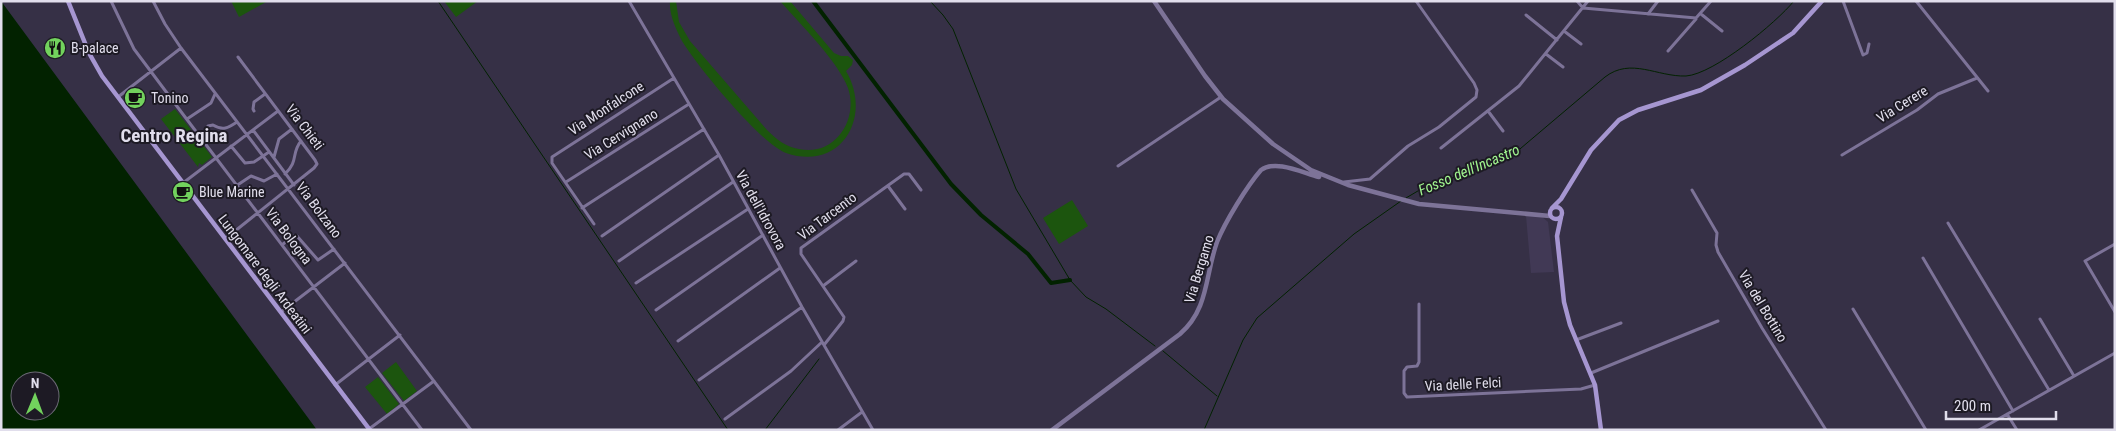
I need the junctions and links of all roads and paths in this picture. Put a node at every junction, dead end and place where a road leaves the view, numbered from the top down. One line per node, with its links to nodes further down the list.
1 (68, 1): 36 (main road, Lungomare degli Ardeatini)
2 (111, 1): 29 (street, Via Bologna)
3 (153, 1): 24 (street, Via Bolzano)
4 (629, 1): 30 (street, Via dell'Idrovora)
5 (1154, 1): 35 (street)
6 (1416, 1): 64 (street)
7 (1578, 1): 14 (street)
8 (1588, 1): 14 (street)
9 (1658, 1): 15 (street)
10 (1711, 1): 16 (street)
11 (1822, 1): 71 (main road)
12 (1843, 1): 23 (street)
13 (1916, 1): 31 (street)
14 (1582, 8): 15 (street); 19 (street)
15 (1647, 14): 18 (street)
16 (1701, 14): 18 (street); 20 (street)
17 (1526, 15): 21 (street)
18 (1696, 18): 25 (street)
19 (1564, 31): 21 (street); 22 (street)
20 (1722, 31)
21 (1558, 40): 26 (street)
22 (1580, 44)
23 (1869, 44)
24 (181, 48): 29 (street); 33 (street, Via Bolzano)
25 (1668, 51)
26 (1546, 54): 28 (street); 40 (street)
27 (238, 57): 34 (street, Via Chieti)
28 (1563, 67)
29 (150, 73): 36 (street); 41 (street, Via Bologna)
30 (674, 78): 37 (street, Via dell'Idrovora); 61 (street, Via Monfalcone)
31 (1977, 78): 32 (street); 53 (street, Via Cerere)
32 (1988, 91)
33 (215, 93): 41 (street); 42 (street, Via Bolzano)
34 (265, 94): 38 (street); 39 (street, Via Chieti)
35 (1221, 96): 58 (street); 64 (street)
36 (118, 98): 63 (main road, Lungomare degli Ardeatini)
37 (689, 104): 45 (street, Via dell'Idrovora); 61 (street, Via Cervignano)
38 (254, 111)
39 (278, 111): 44 (street, Via Chieti); 46 (street)
40 (1488, 111): 47 (street); 51 (street)
41 (187, 119): 56 (street, Via Bologna)
42 (237, 122): 43 (street); 48 (street, Via Bolzano)
43 (208, 126)
44 (292, 129): 49 (street, Via Chieti); 57 (street)
45 (704, 129): 55 (street, Via dell'Idrovora); 72 (street)
46 (253, 130): 48 (street); 52 (street)
47 (1503, 132)
48 (247, 134): 50 (street); 54 (street, Via Bolzano)
49 (301, 141): 60 (street); 65 (street, Via Chieti)
50 (231, 146): 54 (street); 56 (street)
51 (1441, 148)
52 (269, 152): 54 (street); 57 (street)
53 (1842, 155)
54 (264, 156): 59 (street, Via Bolzano)
55 (719, 156): 62 (street, Via dell'Idrovora); 85 (street)
56 (215, 158): 63 (street); 66 (street, Via Bologna)
57 (274, 158): 60 (street)
58 (1118, 166)
59 (277, 174): 66 (street); 68 (street, Via Bolzano)
60 (285, 174): 65 (street)
61 (566, 182): 72 (street)
62 (733, 182): 73 (street, Via dell'Idrovora); 91 (street)
63 (183, 183): 86 (main road, Lungomare degli Ardeatini)
64 (1341, 183): 78 (street); 130 (street, Via Bergamo)
65 (294, 185): 68 (street, Via Chieti)
66 (236, 186): 77 (street, Via Bologna)
67 (888, 186): 69 (street, Via Tarcento); 74 (street); 96 (street, Via Tarcento)
68 (288, 189): 77 (street, Via Chieti); 89 (street, Via Bolzano)
69 (921, 190)
70 (1692, 190): 132 (street, Via del Bottino)
71 (1561, 199): 75 (main road); 76 (main road)
72 (582, 208): 82 (street)
73 (748, 209): 84 (street, Via dell'Idrovora); 95 (street)
74 (905, 209)
75 (1551, 209): 76 (main road); 78 (street); 79 (main road)
76 (1561, 210): 80 (main road)
77 (258, 213): 86 (street, Via Chieti); 88 (street, Via Bologna)
78 (1542, 214): 79 (street)
79 (1551, 217): 80 (main road); 83 (main road)
80 (1561, 217): 83 (main road)
81 (1948, 222): 119 (street)
82 (594, 224)
83 (1558, 229): 108 (main road)
84 (762, 235): 94 (street, Via dell'Idrovora); 101 (street)
85 (602, 236)
86 (224, 239): 103 (main road, Lungomare degli Ardeatini)
87 (2115, 244): 102 (street)
88 (282, 245): 89 (street); 97 (street, Via Bologna)
89 (334, 249): 93 (street, Via Bolzano)
90 (1923, 258): 121 (street)
91 (619, 261)
92 (856, 261): 96 (street)
93 (345, 263): 97 (street); 107 (street, Via Bolzano)
94 (780, 268): 99 (street, Via dell'Idrovora); 109 (street)
95 (636, 284)
96 (823, 286): 110 (street, Via Tarcento)
97 (314, 287): 103 (street); 112 (street, Via Bologna)
98 (1419, 304): 118 (street, Via delle Felci)
99 (802, 307): 110 (street, Via dell'Idrovora); 115 (street)
100 (1852, 309): 133 (street)
101 (656, 310)
102 (2115, 312)
103 (280, 313): 117 (main road, Lungomare degli Ardeatini)
104 (2040, 319): 114 (street)
105 (1718, 321): 113 (street)
106 (1621, 322): 108 (street)
107 (400, 335): 112 (street); 116 (street, Via Bolzano)
108 (1576, 340): 113 (main road)
109 (678, 341)
110 (823, 344): 122 (street, Via dell'Idrovora); 124 (street)
111 (2115, 353): 114 (street)
112 (368, 360): 117 (street); 120 (street, Via Bologna)
113 (1590, 373): 118 (main road)
114 (2074, 376): 119 (street)
115 (699, 380)
116 (434, 381): 120 (street); 127 (street, Via Bolzano)
117 (335, 385): 125 (main road, Lungomare degli Ardeatini)
118 (1595, 386): 131 (main road)
119 (2049, 390): 121 (street)
120 (402, 404): 125 (street); 126 (street, Via Bologna)
121 (2013, 411): 123 (street)
122 (862, 412): 128 (street); 129 (street, Via dell'Idrovora)
123 (2007, 414): 134 (street); 135 (street)
124 (725, 419)
125 (370, 429)
126 (422, 430)
127 (471, 430)
128 (838, 430)
129 (873, 430)
130 (1052, 430)
131 (1601, 430)
132 (1826, 430)
133 (1926, 430)
134 (1979, 430)
135 (2017, 430)

